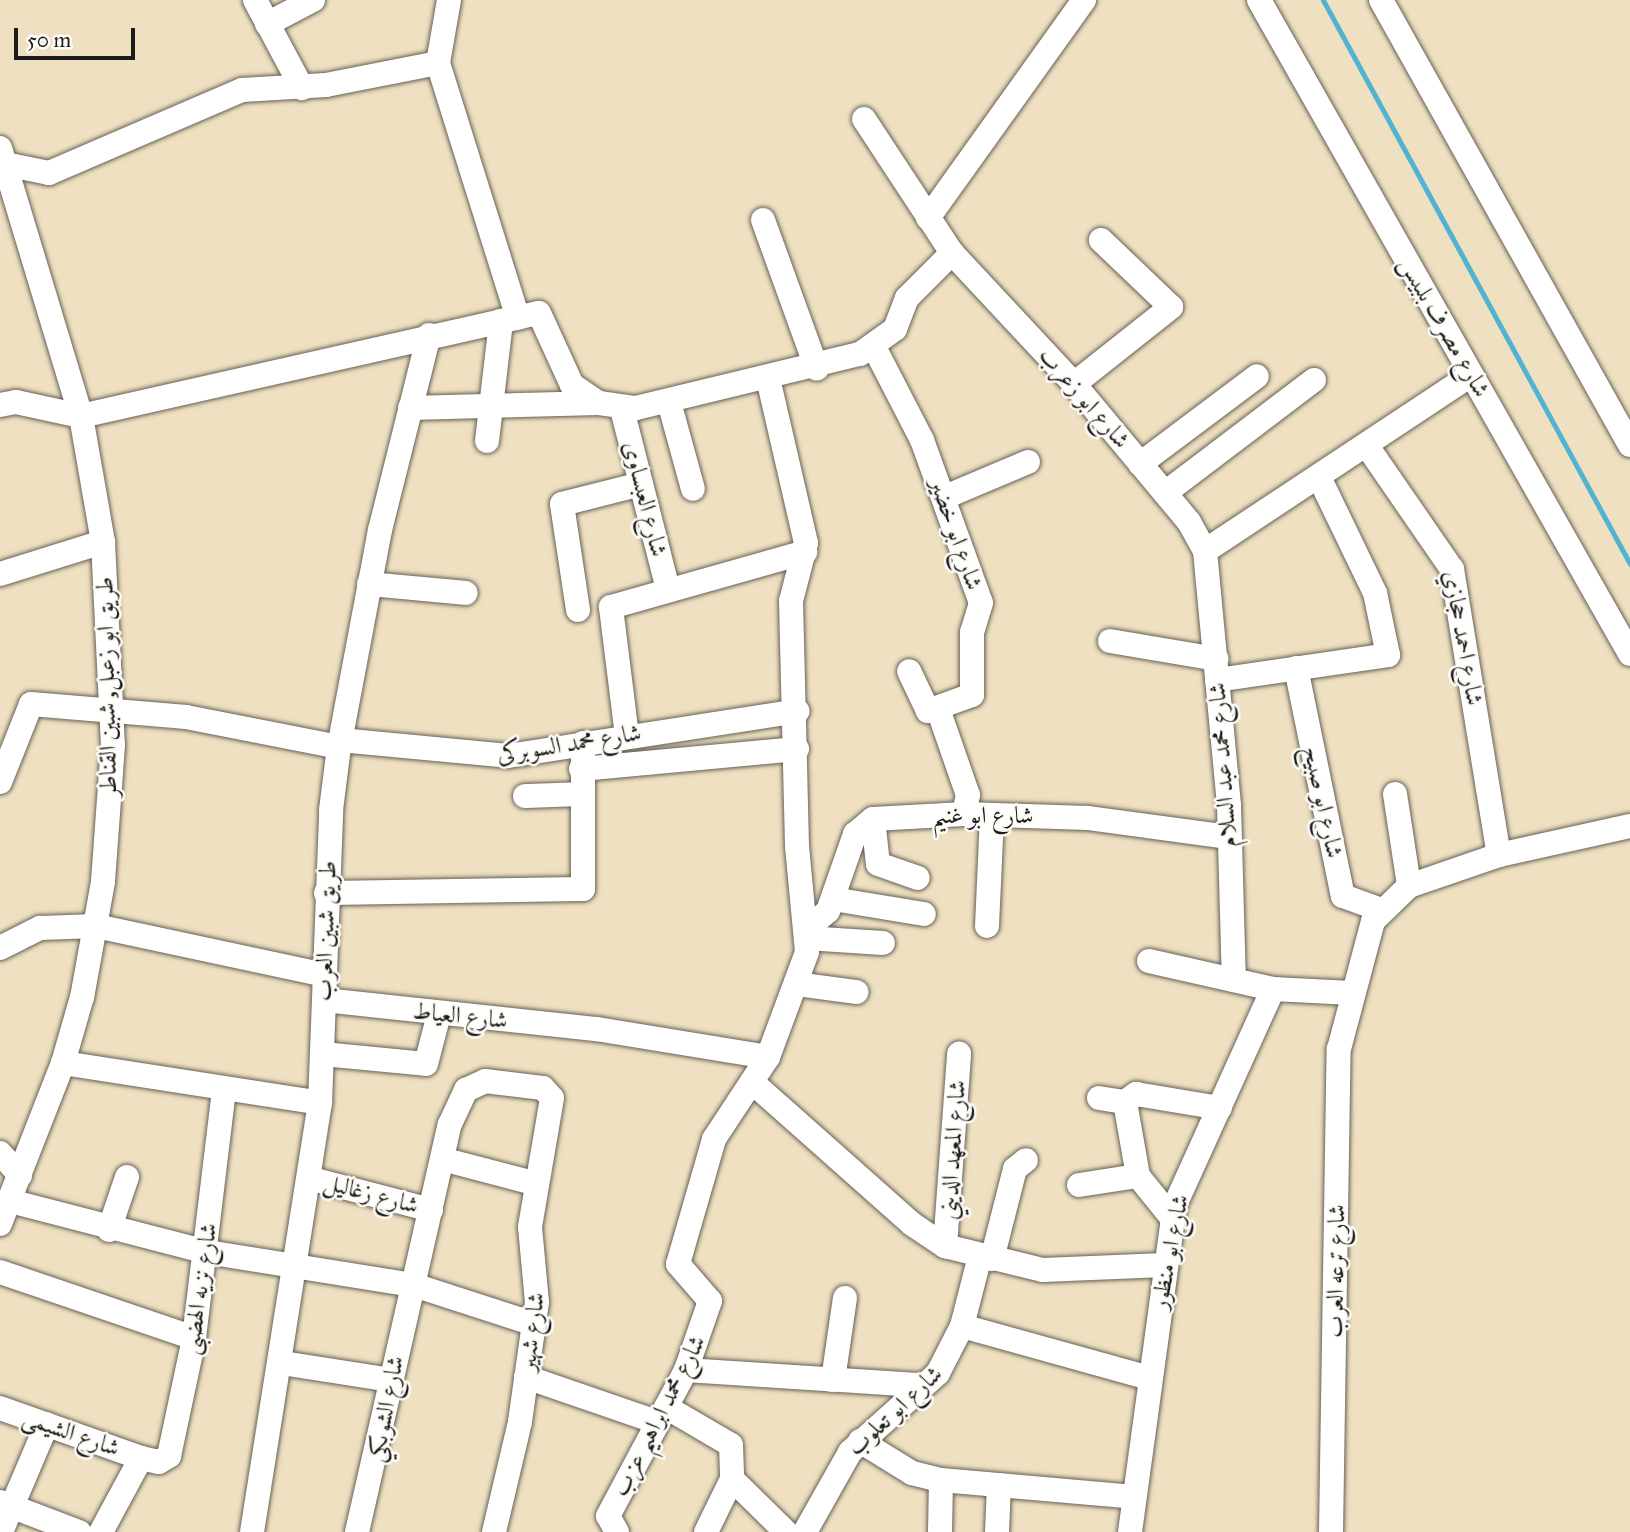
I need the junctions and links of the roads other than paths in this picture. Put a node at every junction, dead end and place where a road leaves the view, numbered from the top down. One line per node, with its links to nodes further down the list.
1 (255, 0): 7 (street)
2 (313, 0): 7 (street)
3 (449, 0): 8 (street)
4 (1084, 0): 12 (street)
5 (1259, 0): 20 (street, شارع مصرف بلبيس)
6 (1381, 0): 32 (street)
7 (267, 24): 9 (street)
8 (438, 63): 9 (street); 16 (street)
9 (302, 88): 11 (street)
10 (864, 119): 12 (street, شارع ابو زعرب)
11 (3, 156): 30 (street, طريق ابو زعبل, شبين القناطر)
12 (928, 218): 15 (street, شارع ابو زعرب)
13 (763, 220): 19 (street)
14 (1101, 240): 24 (street)
15 (952, 253): 18 (street); 24 (street, شارع ابو زعرب)
16 (510, 320): 17 (street); 27 (street); 29 (street)
17 (429, 335): 28 (street, طريق شبين العرب); 30 (street)
18 (874, 346): 19 (street); 40 (street, شارع ابو خضير)
19 (817, 369): 22 (street)
20 (1471, 375): 33 (street); 50 (street, شارع مصرف بلبيس)
21 (1257, 376): 35 (street)
22 (768, 379): 25 (street); 43 (street)
23 (1314, 380): 39 (street)
24 (1074, 384): 35 (street, شارع ابو زعرب)
25 (669, 402): 27 (street); 38 (street)
26 (0, 405): 30 (street)
27 (611, 406): 29 (street); 37 (street, شارع العبساوى)
28 (410, 408): 29 (street); 45 (street, طريق شبين العرب)
29 (491, 408): 31 (street)
30 (81, 416): 41 (street, طريق ابو زعبل, شبين القناطر)
31 (487, 440)
32 (1630, 444)
33 (1367, 446): 36 (street); 71 (street, شارع احمد حجازي)
34 (1028, 462): 40 (street)
35 (1140, 464): 39 (street, شارع ابو زعرب)
36 (1319, 477): 42 (street); 51 (street)
37 (641, 484): 46 (street, شارع العبساوى); 48 (street)
38 (693, 489)
39 (1165, 493): 42 (street, شارع ابو زعرب)
40 (945, 497): 54 (street, شارع ابو خضير)
41 (103, 542): 44 (street); 55 (street, طريق ابو زعبل, شبين القناطر)
42 (1205, 551): 52 (street, شارع محمد عبد السلام)
43 (805, 552): 46 (street); 56 (street)
44 (0, 574)
45 (369, 584): 47 (street); 59 (street, طريق شبين العرب)
46 (668, 590): 57 (street)
47 (466, 593)
48 (578, 610)
49 (1110, 641): 52 (street)
50 (1630, 654)
51 (1296, 668): 52 (street); 76 (street, شارع ابو صبيح)
52 (1216, 669): 70 (street, شارع محمد عبد السلام)
53 (909, 671): 54 (street)
54 (933, 710): 66 (street)
55 (112, 711): 59 (street, شارع محمد السوبركى); 62 (street, شارع محمد السوبركى); 78 (street, طريق ابو زعبل, شبين القناطر)
56 (798, 711): 57 (street, شارع محمد السوبركى); 60 (street)
57 (627, 736): 58 (street, شارع محمد السوبركى)
58 (583, 743): 59 (street, شارع محمد السوبركى); 61 (street)
59 (340, 744): 74 (street, طريق شبين العرب)
60 (797, 749): 61 (street); 80 (street)
61 (581, 769): 63 (street)
62 (0, 782)
63 (581, 794): 65 (street); 74 (street)
64 (1395, 794): 73 (street)
65 (525, 796)
66 (964, 814): 67 (street, شارع ابو غنيم); 68 (street, شارع ابو غنيم)
67 (992, 814): 70 (street, شارع ابو غنيم); 79 (street)
68 (873, 819): 72 (street); 75 (street)
69 (1630, 826): 71 (street)
70 (1228, 836): 85 (street, شارع محمد عبد السلام)
71 (1499, 855): 73 (street)
72 (918, 878)
73 (1409, 886): 76 (street)
74 (326, 893): 84 (street, طريق شبين العرب)
75 (833, 899): 77 (street); 80 (street)
76 (1379, 909): 90 (street, شارع ترعه العرب)
77 (924, 914)
78 (96, 926): 82 (street); 84 (street); 95 (street, طريق ابو زعبل, شبين القناطر)
79 (987, 926)
80 (806, 934): 81 (street); 86 (street, شارع محمد ابراهيم عزب)
81 (883, 943)
82 (0, 948)
83 (1149, 961): 85 (street)
84 (324, 975): 89 (street, طريق شبين العرب)
85 (1234, 980): 87 (street)
86 (796, 984): 88 (street); 94 (street, شارع محمد ابراهيم عزب)
87 (1273, 989): 90 (street); 102 (street, شارع ابو منظور)
88 (856, 992)
89 (324, 1000): 91 (street, شارع العياط); 92 (street, طريق شبين العرب)
90 (1350, 1002): 158 (street, شارع ترعه العرب)
91 (439, 1014): 92 (street); 94 (street, شارع العياط)
92 (323, 1054): 101 (street, طريق شبين العرب)
93 (959, 1054): 117 (street, شارع المعهد الديني)
94 (768, 1057): 96 (street, شارع محمد ابراهيم عزب)
95 (63, 1063): 97 (street); 106 (street, طريق ابو زعبل, شبين القناطر)
96 (752, 1082): 117 (street); 129 (street, شارع محمد ابراهيم عزب)
97 (224, 1090): 101 (street); 118 (street, شارع نزيه الهضبى)
98 (550, 1091): 104 (street, شارع الشوبكي); 110 (street, شارع شهير)
99 (1099, 1098): 100 (street)
100 (1125, 1102): 102 (street); 107 (street)
101 (320, 1103): 109 (street, طريق شبين العرب)
102 (1220, 1108): 114 (street, شارع ابو منظور)
103 (0, 1153): 106 (street)
104 (442, 1159): 110 (street); 113 (street, شارع الشوبكي)
105 (1026, 1160): 119 (street, شارع ابو تعلوب)
106 (20, 1175): 112 (street, طريق ابو زعبل, شبين القناطر)
107 (1138, 1176): 111 (street); 114 (street)
108 (127, 1177): 116 (street)
109 (312, 1178): 113 (street, شارع زغاليل); 121 (street, طريق شبين العرب)
110 (537, 1184): 125 (street, شارع شهير)
111 (1079, 1185)
112 (10, 1201): 115 (street, طريق ابو زعبل, شبين القناطر); 116 (street)
113 (431, 1210): 123 (street, شارع الشوبكي)
114 (1172, 1218): 120 (street, شارع ابو منظور)
115 (0, 1224)
116 (109, 1230): 118 (street)
117 (945, 1246): 119 (street)
118 (206, 1252): 121 (street); 127 (street, شارع نزيه الهضبى)
119 (986, 1258): 120 (street); 126 (street, شارع ابو تعلوب)
120 (1164, 1265): 131 (street, شارع ابو منظور)
121 (297, 1267): 123 (street); 128 (street, طريق شبين العرب)
122 (0, 1272): 127 (street)
123 (414, 1285): 125 (street); 132 (street, شارع الشوبكي)
124 (845, 1298): 133 (street)
125 (534, 1325): 130 (street, شارع شهير)
126 (962, 1326): 131 (street); 134 (street, شارع ابو تعلوب)
127 (194, 1338): 139 (street, شارع نزيه الهضبى)
128 (282, 1363): 132 (street); 149 (street, طريق شبين العرب)
129 (686, 1370): 133 (street); 136 (street, شارع محمد ابراهيم عزب)
130 (526, 1377): 136 (street); 151 (street, شارع شهير)
131 (1150, 1378): 143 (street, شارع ابو منظور)
132 (390, 1380): 150 (street, شارع الشوبكي)
133 (833, 1380): 134 (street)
134 (918, 1385): 138 (street, شارع ابو تعلوب)
135 (0, 1408): 137 (street, شارع الشيمى)
136 (662, 1415): 140 (street); 145 (street, شارع محمد ابراهيم عزب)
137 (47, 1424): 139 (street, شارع الشيمى); 144 (street)
138 (860, 1441): 141 (street); 154 (street, شارع ابو تعلوب)
139 (141, 1458): 148 (street)
140 (732, 1479): 152 (street); 153 (street)
141 (941, 1480): 142 (street); 155 (street)
142 (999, 1485): 143 (street); 156 (street)
143 (1134, 1497): 157 (street, شارع ابو منظور)
144 (6, 1504): 146 (street); 147 (street)
145 (612, 1524)
146 (1, 1532)
147 (79, 1532)
148 (101, 1532)
149 (252, 1532)
150 (357, 1532)
151 (494, 1532)
152 (706, 1532)
153 (786, 1532)
154 (805, 1532)
155 (940, 1532)
156 (997, 1532)
157 (1130, 1532)
158 (1331, 1532)

